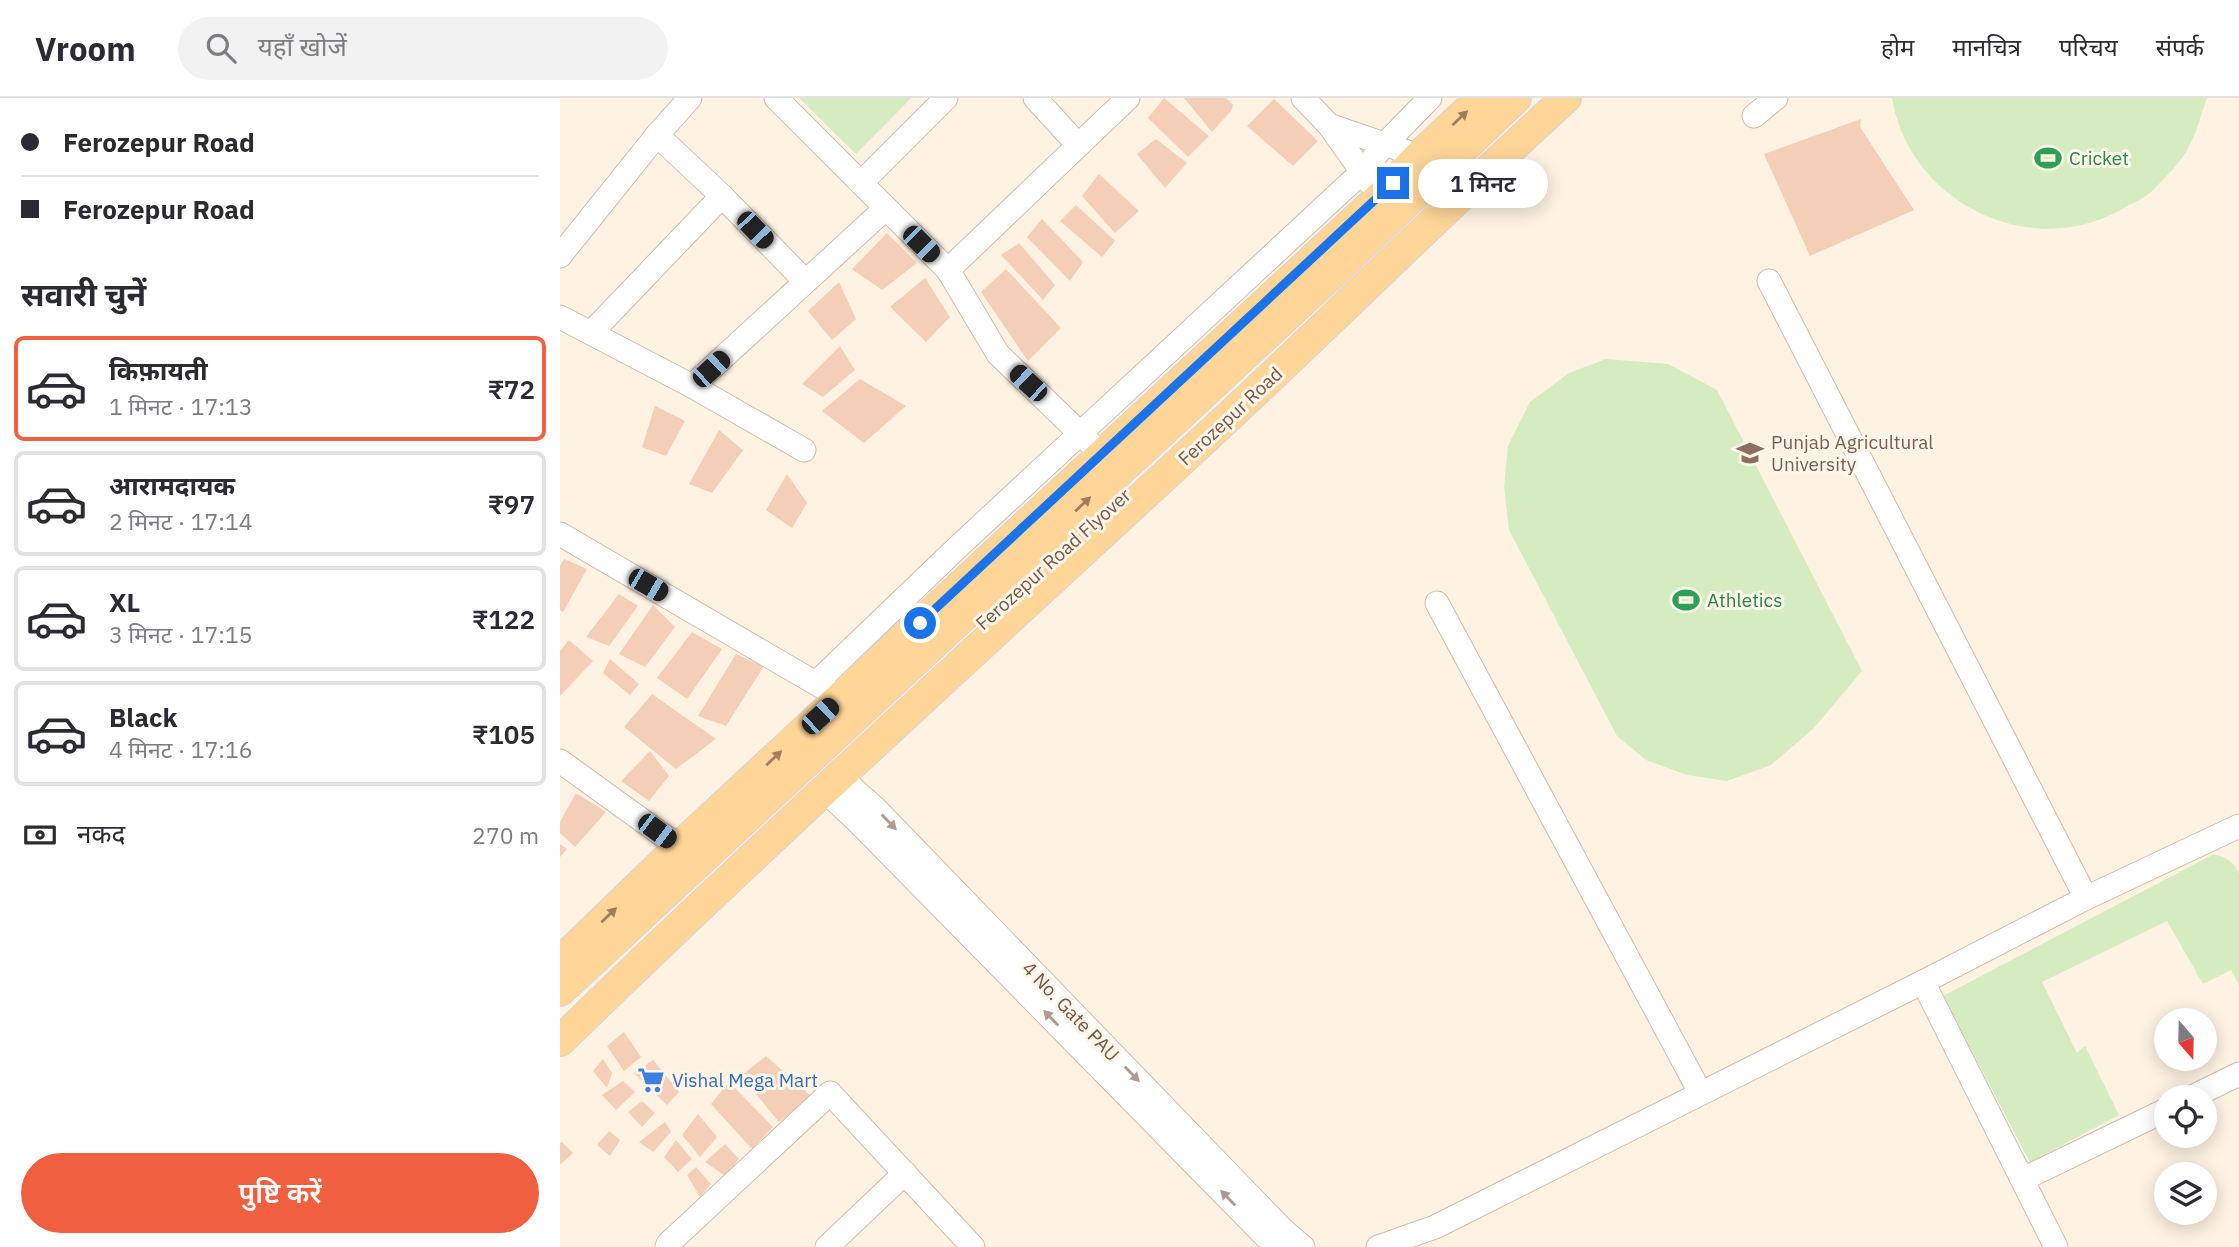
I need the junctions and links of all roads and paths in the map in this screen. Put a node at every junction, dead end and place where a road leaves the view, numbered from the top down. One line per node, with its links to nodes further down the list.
1 (690, 98): 15 (street)
2 (776, 98): 20 (street)
3 (946, 98): 20 (street)
4 (1035, 98): 16 (street)
5 (1128, 98): 16 (street)
6 (1303, 98): 14 (street)
7 (1430, 98): 17 (street)
8 (1481, 98): 18 (main road, one-way to 8)
9 (1516, 98): 44 (main road, Ferozepur Road Flyover, one-way to 9)
10 (1542, 98): 45 (main road, Ferozepur Road Flyover)
11 (1566, 98): 38 (main road, Ferozepur Road)
12 (1776, 98): 13 (street)
13 (1754, 116)
14 (1329, 125): 17 (street); 19 (street)
15 (657, 135): 21 (street); 24 (street)
16 (1078, 145): 25 (street)
17 (1384, 145): 18 (street); 19 (street)
18 (1419, 156): 22 (main road)
19 (1362, 172): 22 (street); 31 (street)
20 (861, 183): 23 (street)
21 (722, 196): 26 (street); 29 (street)
22 (1380, 197): 33 (main road)
23 (886, 208): 25 (street); 26 (street)
24 (560, 256)
25 (948, 270): 31 (street)
26 (805, 281): 30 (street)
27 (1769, 281): 41 (street)
28 (560, 317): 29 (street)
29 (591, 333): 30 (street)
30 (692, 386): 32 (street)
31 (1080, 433): 33 (street); 36 (street)
32 (804, 450)
33 (1101, 455): 36 (main road)
34 (560, 534): 36 (street)
35 (1437, 603): 49 (street)
36 (828, 690): 40 (main road, one-way to 36)
37 (560, 761): 40 (street)
38 (831, 782): 46 (main road, Ferozepur Road); 57 (street, 4 No. Gate PAU, one-way to 38); 58 (street, 4 No. Gate PAU, one-way to 58)
39 (2239, 827): 41 (street)
40 (678, 847): 42 (main road, one-way to 40)
41 (2086, 898): 43 (street)
42 (560, 962)
43 (1923, 982): 49 (street); 52 (street)
44 (560, 991)
45 (560, 1017)
46 (560, 1041)
47 (2239, 1074): 48 (street)
48 (2217, 1085)
49 (1700, 1092): 53 (street)
50 (2154, 1116): 52 (street)
51 (905, 1173): 54 (street); 55 (street); 56 (street)
52 (2023, 1179): 61 (street)
53 (1435, 1227): 59 (street); 60 (street)
54 (667, 1247)
55 (827, 1247)
56 (973, 1247)
57 (1276, 1247)
58 (1303, 1247)
59 (1378, 1247)
60 (1410, 1247)
61 (2056, 1247)

